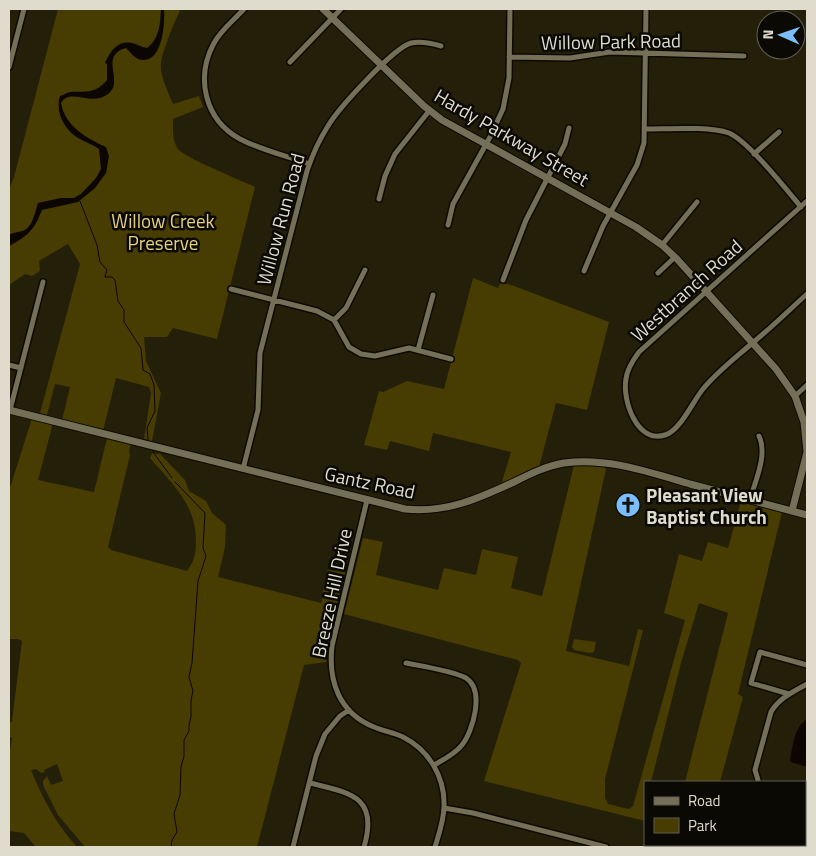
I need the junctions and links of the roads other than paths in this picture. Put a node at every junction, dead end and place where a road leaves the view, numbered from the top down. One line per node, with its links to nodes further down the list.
1 (24, 9): 9 (street)
2 (244, 9): 22 (street)
3 (323, 9): 7 (main road, Hardy Parkway Street)
4 (341, 9): 7 (street)
5 (510, 9): 12 (street)
6 (646, 9): 10 (street)
7 (333, 18): 13 (street); 14 (main road, Hardy Parkway Street)
8 (441, 46): 14 (street, Willow Run Road)
9 (11, 49): 15 (street)
10 (645, 52): 11 (street, Willow Park Road); 12 (street, Willow Park Road); 18 (street)
11 (744, 56)
12 (509, 57): 20 (street)
13 (290, 62)
14 (382, 65): 16 (main road, Hardy Parkway Street); 22 (street, Willow Run Road)
15 (9, 67)
16 (430, 111): 20 (main road, Hardy Parkway Street); 24 (street)
17 (570, 128): 23 (street)
18 (644, 129): 21 (street); 28 (street)
19 (779, 132): 21 (street)
20 (486, 144): 23 (main road, Hardy Parkway Street); 29 (street)
21 (754, 154): 27 (street)
22 (309, 164): 41 (street, Willow Run Road)
23 (548, 178): 28 (main road, Hardy Parkway Street); 35 (street)
24 (379, 199)
25 (807, 201): 27 (street, Westbranch Road)
26 (697, 202): 30 (street)
27 (801, 207): 38 (street, Westbranch Road)
28 (610, 213): 30 (main road, Hardy Parkway Street); 33 (street)
29 (448, 225)
30 (662, 245): 31 (main road, Hardy Parkway Street)
31 (674, 257): 34 (street); 38 (main road, Hardy Parkway Street)
32 (365, 270): 42 (street)
33 (584, 271)
34 (658, 273)
35 (503, 280)
36 (43, 282): 47 (street)
37 (231, 289): 41 (street)
38 (707, 292): 43 (main road, Hardy Parkway Street); 43 (street, Westbranch Road)
39 (433, 294): 44 (street)
40 (807, 294): 43 (street)
41 (274, 300): 42 (street); 52 (street, Willow Run Road)
42 (334, 320): 44 (street)
43 (753, 343): 49 (main road, Hardy Parkway Street)
44 (418, 350): 45 (street)
45 (451, 359)
46 (9, 365): 47 (street)
47 (21, 368): 50 (street)
48 (807, 385): 49 (street)
49 (795, 396): 55 (main road, Hardy Parkway Street)
50 (9, 410): 52 (main road, Gantz Road)
51 (759, 436): 54 (street)
52 (242, 469): 53 (main road, Gantz Road)
53 (366, 500): 54 (main road, Gantz Road); 61 (street, Breeze Hill Drive)
54 (750, 500): 55 (main road, Gantz Road)
55 (792, 511): 56 (main road, Gantz Road)
56 (807, 516)
57 (406, 663): 62 (street)
58 (807, 665): 60 (street)
59 (807, 684): 60 (street)
60 (789, 694): 63 (street)
61 (349, 710): 62 (street, Breeze Hill Drive); 64 (street)
62 (434, 765): 65 (street, Breeze Hill Drive)
63 (758, 781)
64 (310, 783): 66 (street); 67 (street)
65 (444, 808): 68 (street, Breeze Hill Drive); 69 (street)
66 (293, 847)
67 (364, 847)
68 (436, 847)
69 (606, 847)

